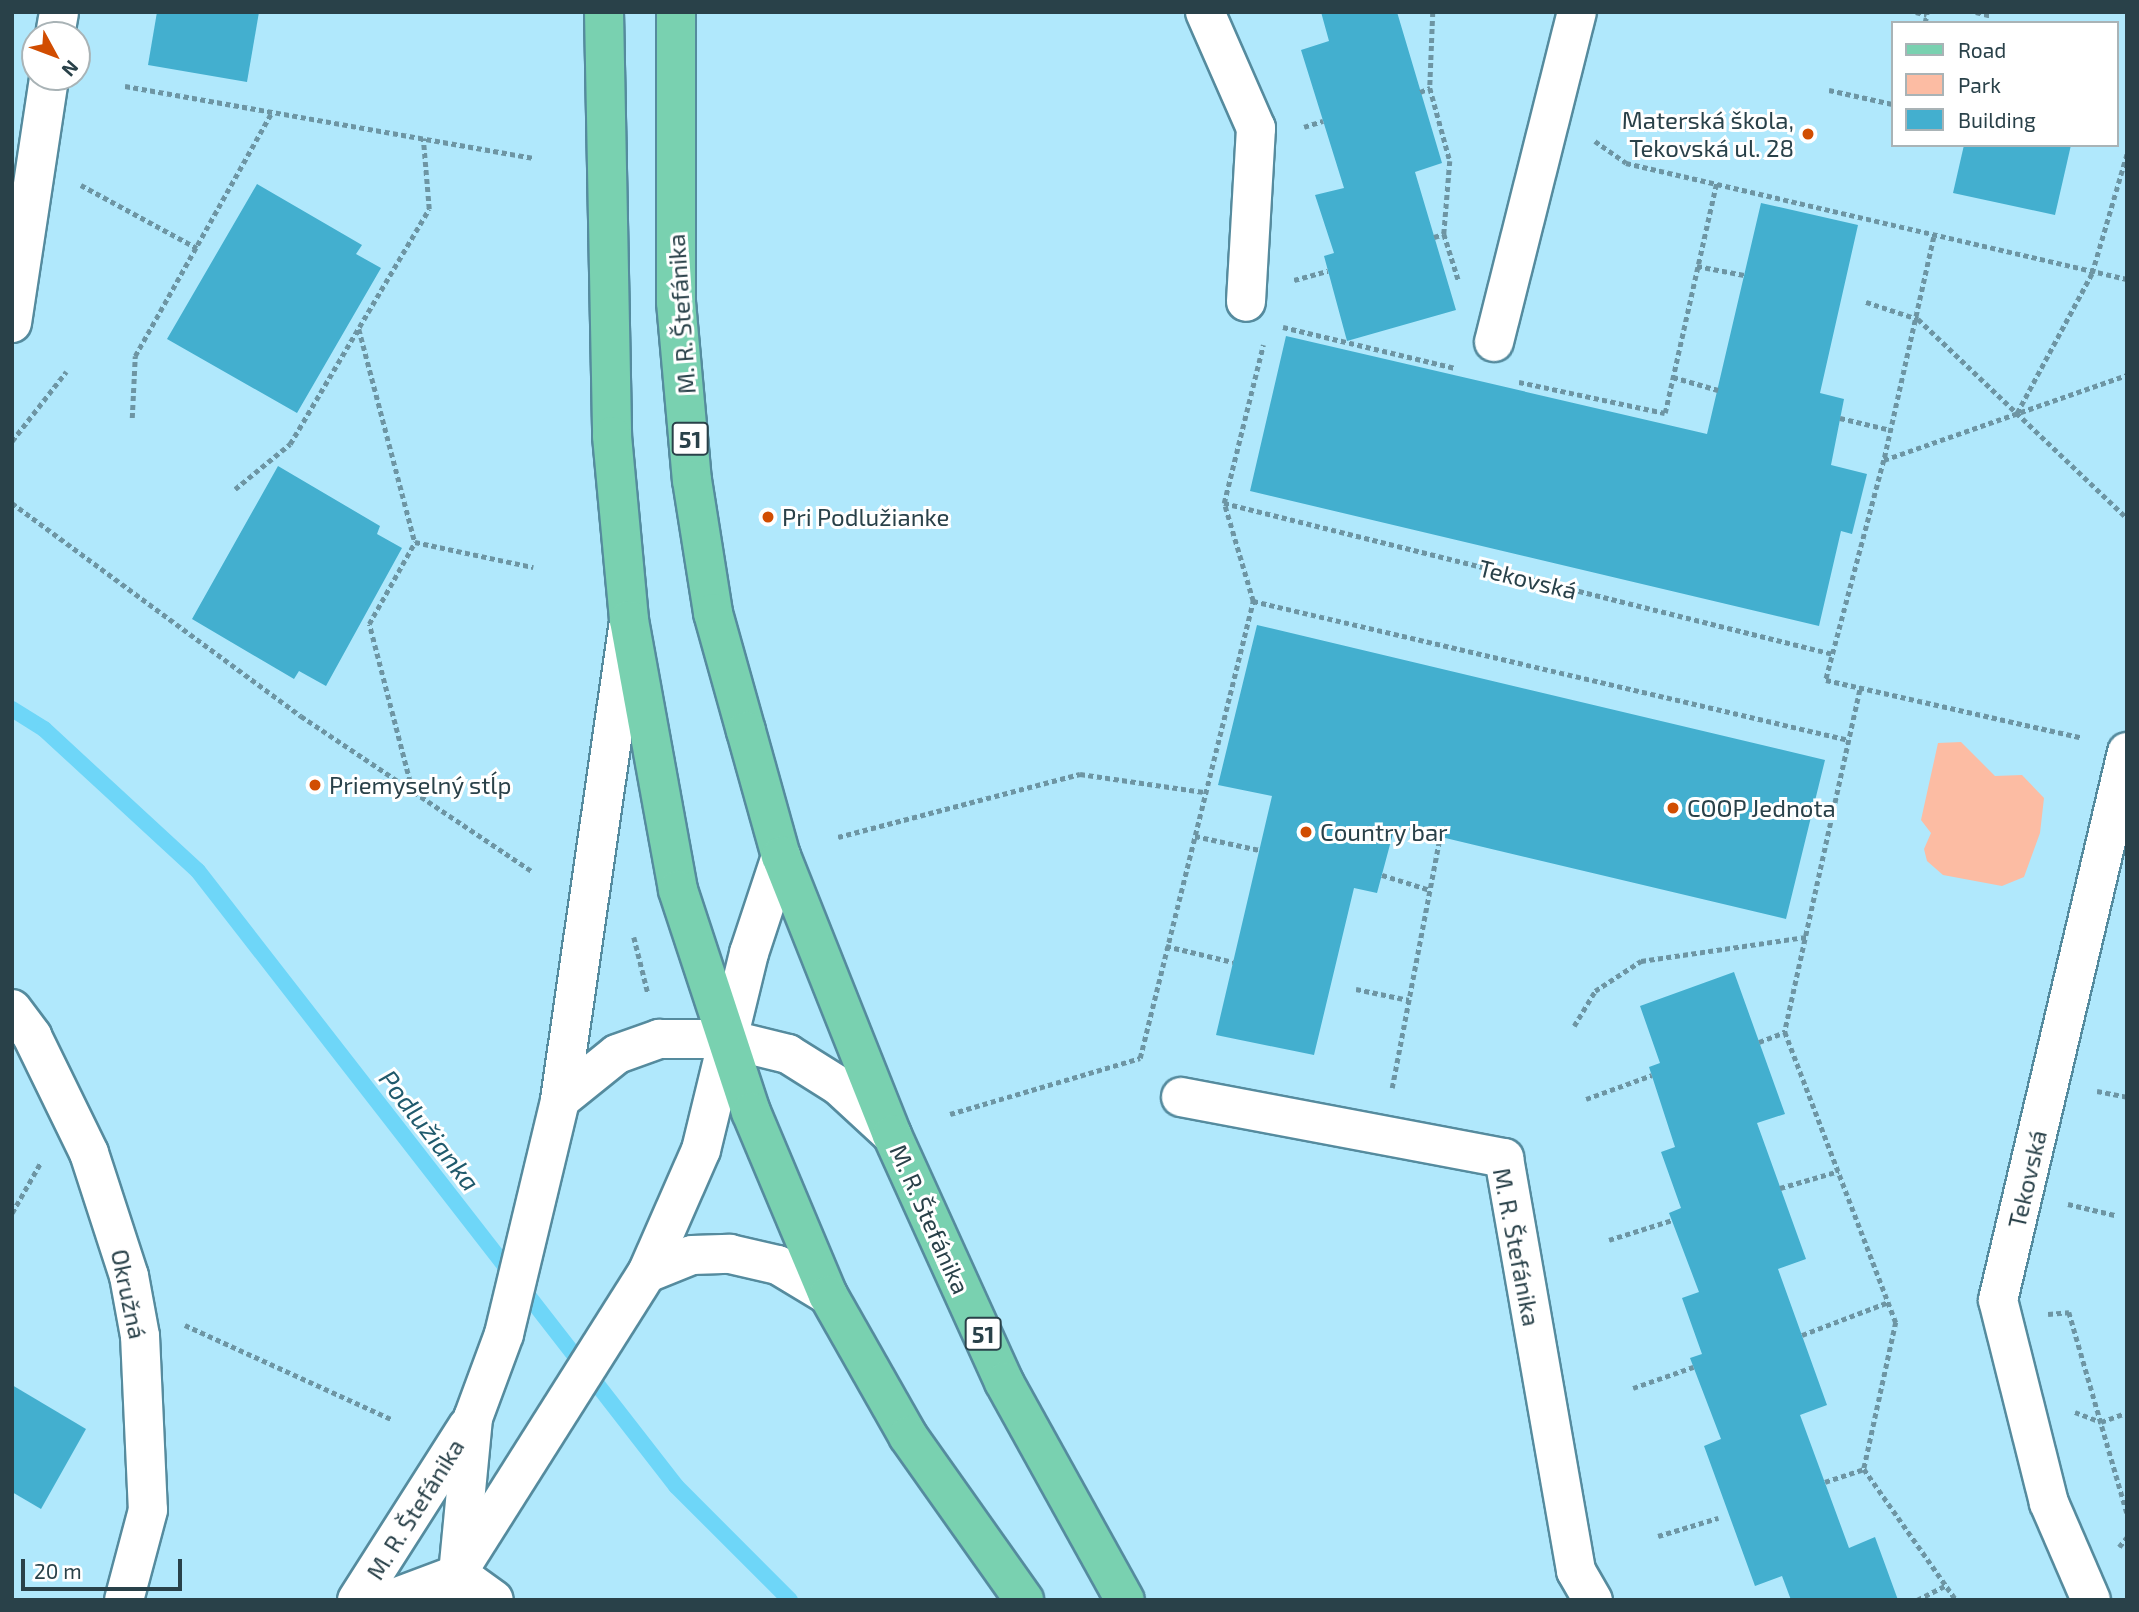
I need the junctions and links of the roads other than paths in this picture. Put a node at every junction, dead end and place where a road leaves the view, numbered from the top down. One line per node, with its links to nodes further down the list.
1 (604, 12): 9 (main road, M. R. Štefánika)
2 (676, 12): 11 (main road, M. R. Štefánika / 51)
3 (1205, 12): 6 (street)
4 (1577, 12): 8 (street)
5 (47, 91): 7 (street)
6 (1246, 302)
7 (12, 323)
8 (1494, 342)
9 (629, 620): 13 (main road, M. R. Štefánika); 15 (street, M. R. Štefánika)
10 (2127, 752): 28 (street, Tekovská)
11 (782, 856): 13 (street); 16 (main road, M. R. Štefánika / 51)
12 (12, 1009): 21 (street, Okružná)
13 (727, 1039): 15 (street, M. R. Štefánika); 16 (street, M. R. Štefánika); 17 (street); 18 (main road, M. R. Štefánika)
14 (1181, 1097): 27 (street, M. R. Štefánika)
15 (560, 1100): 19 (street, M. R. Štefánika)
16 (892, 1135): 26 (main road, M. R. Štefánika / 51)
17 (648, 1273): 18 (street, M. R. Štefánika); 20 (street)
18 (828, 1295): 25 (main road, M. R. Štefánika)
19 (473, 1418): 20 (street, M. R. Štefánika); 22 (street, M. R. Štefánika)
20 (449, 1587): 23 (street, M. R. Štefánika); 24 (street)
21 (124, 1600)
22 (357, 1600)
23 (389, 1600)
24 (494, 1600)
25 (1024, 1600)
26 (1125, 1600)
27 (1593, 1600)
28 (2091, 1600)

